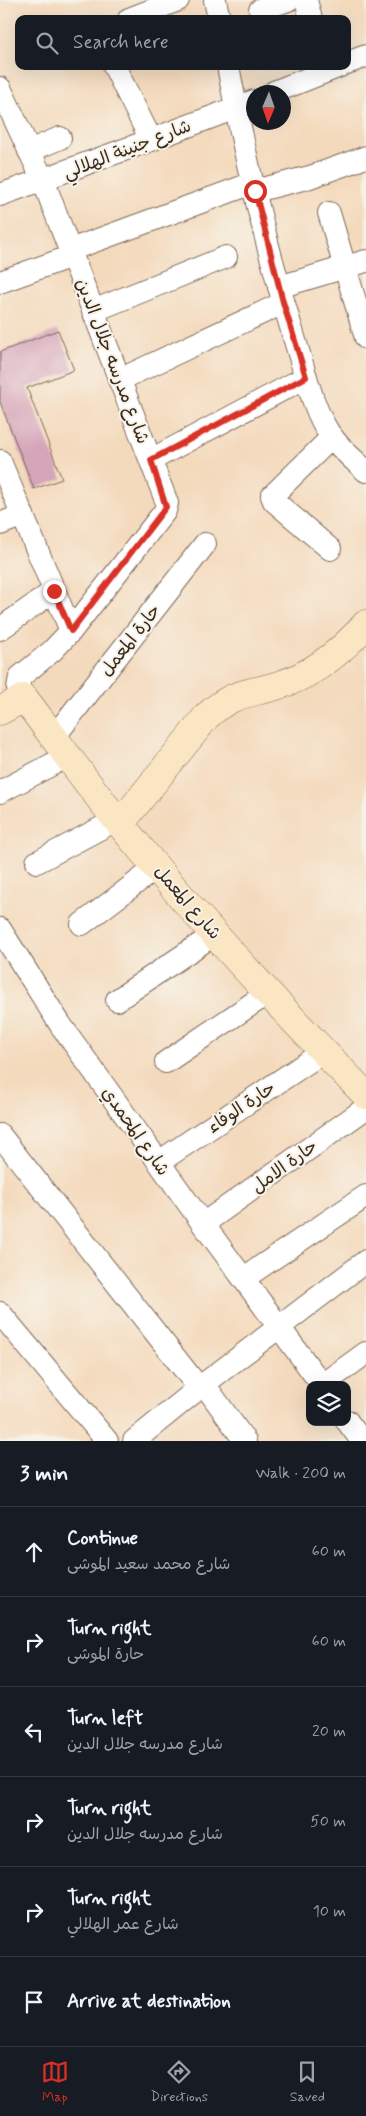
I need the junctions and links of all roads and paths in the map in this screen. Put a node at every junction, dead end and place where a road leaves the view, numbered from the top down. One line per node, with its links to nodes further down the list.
1 (178, 0): 6 (street)
2 (216, 0): 7 (street)
3 (288, 0): 5 (street)
4 (306, 0): 8 (street)
5 (260, 10)
6 (139, 15)
7 (218, 15)
8 (310, 15)
9 (366, 56): 10 (street)
10 (351, 62)
11 (116, 70): 18 (street)
12 (230, 70): 16 (street)
13 (324, 70): 14 (street)
14 (290, 85)
15 (0, 91): 19 (street, شارع مدرسه جلال الدين)
16 (244, 104): 18 (street, شارع جنينة الهلالي); 22 (street)
17 (60, 138): 19 (street)
18 (151, 140): 21 (street, شارع جنينة الهلالي)
19 (29, 151): 21 (street, شارع مدرسه جلال الدين)
20 (366, 158): 22 (street)
21 (43, 180): 23 (street, شارع جنينة الهلالي); 25 (street, شارع مدرسه جلال الدين)
22 (254, 187): 25 (street); 29 (street)
23 (0, 195)
24 (330, 213): 27 (street)
25 (71, 253): 28 (street); 30 (street, شارع مدرسه جلال الدين)
26 (226, 257): 30 (street)
27 (356, 264): 29 (street); 31 (street)
28 (0, 282)
29 (281, 295): 32 (street); 33 (street)
30 (93, 311): 33 (street, شارع مدرسه جلال الدين)
31 (366, 338)
32 (306, 377): 34 (street); 36 (street)
33 (119, 380): 36 (street, شارع مدرسه جلال الدين)
34 (332, 437): 37 (street); 41 (street)
35 (0, 460): 38 (street)
36 (151, 460): 45 (street, شارع مدرسه جلال الدين)
37 (366, 471)
38 (23, 515): 39 (street); 42 (street)
39 (0, 524)
40 (205, 544): 48 (street, حارة المعمل)
41 (330, 549)
42 (54, 591): 44 (street); 45 (street)
43 (366, 624): 50 (street)
44 (0, 629)
45 (71, 631): 46 (street, شارع مدرسه جلال الدين)
46 (24, 698): 47 (street); 48 (street, شارع المعمل)
47 (0, 711)
48 (61, 747): 49 (street); 50 (street, شارع المعمل)
49 (0, 792)
50 (118, 822): 51 (street); 52 (street, شارع المعمل)
51 (38, 862)
52 (157, 867): 53 (street); 55 (street, شارع المعمل)
53 (82, 924)
54 (0, 929): 63 (street, شارع المحمدي)
55 (215, 934): 56 (street, شارع المعمل); 57 (street)
56 (268, 993): 58 (street, شارع المعمل); 59 (street)
57 (117, 1000)
58 (323, 1052): 60 (street, شارع المعمل); 63 (street, حارة الوفاء)
59 (166, 1062)
60 (366, 1095)
61 (366, 1108): 65 (street, حارة الامل)
62 (0, 1135): 73 (street)
63 (159, 1162): 65 (street, شارع المحمدي)
64 (366, 1196): 67 (street)
65 (203, 1224): 67 (street, شارع المحمدي)
66 (366, 1261): 69 (street)
67 (244, 1278): 69 (street, شارع المحمدي)
68 (0, 1313): 75 (street)
69 (280, 1327): 71 (street, شارع المحمدي); 73 (street)
70 (366, 1353): 72 (street)
71 (319, 1381)
72 (328, 1381)
73 (201, 1386): 76 (street); 77 (street)
74 (351, 1426): 78 (street)
75 (106, 1441)
76 (134, 1441)
77 (245, 1441)
78 (362, 1441)

